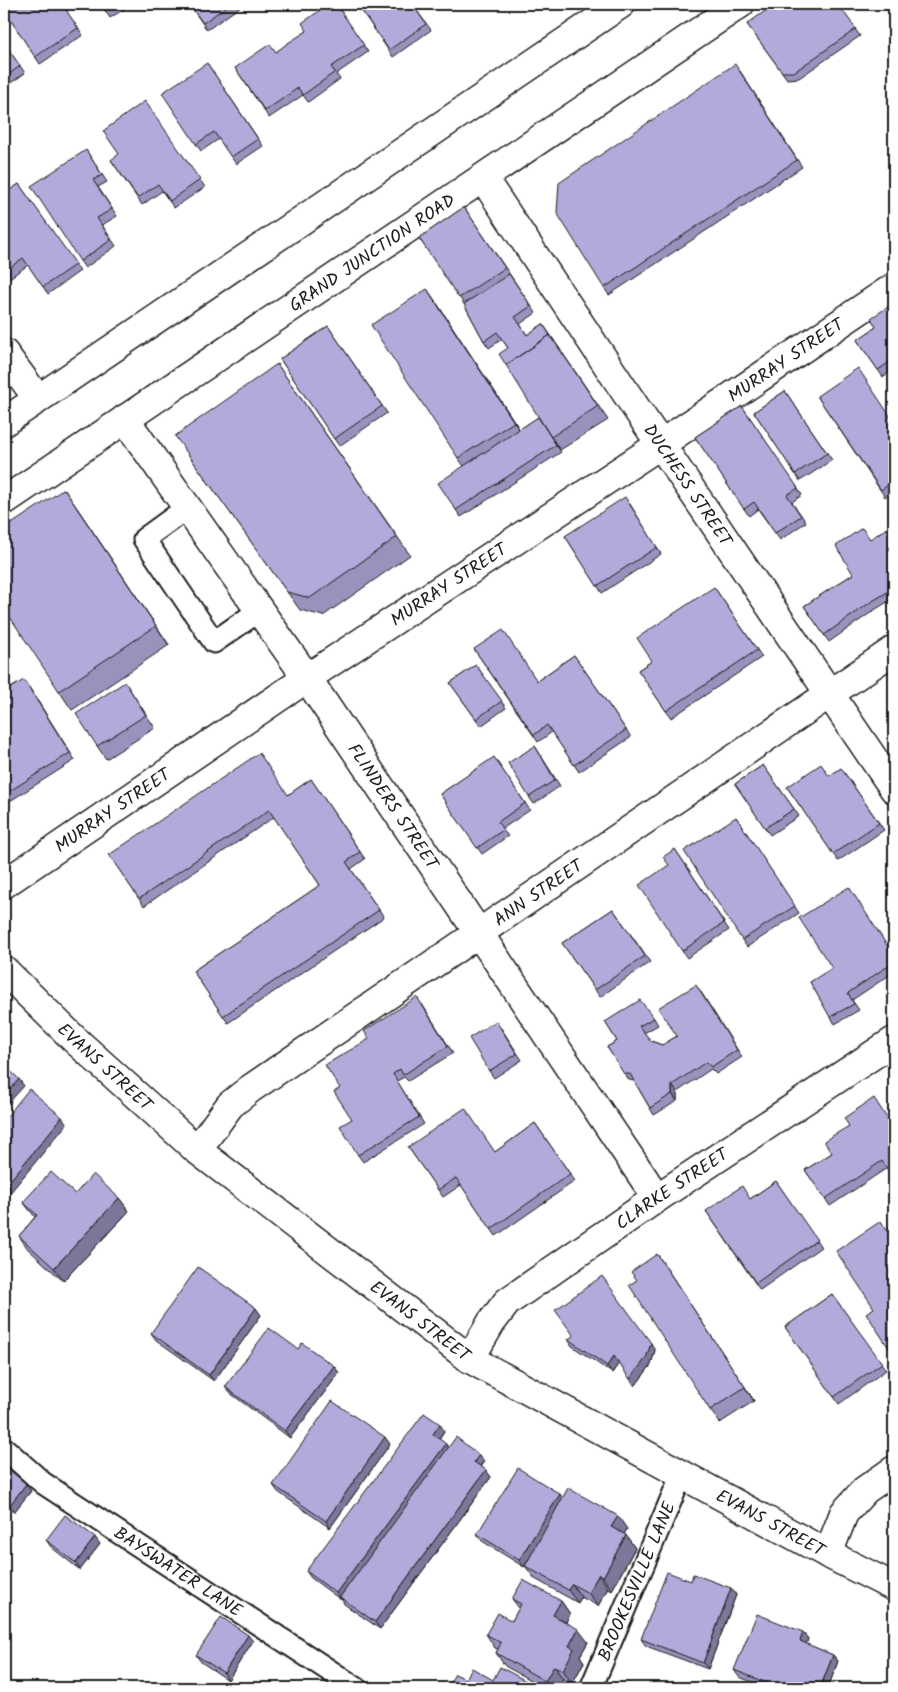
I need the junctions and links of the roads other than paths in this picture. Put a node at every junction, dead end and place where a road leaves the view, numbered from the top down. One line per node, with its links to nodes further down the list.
1 (621, 4): 6 (main road)
2 (740, 4): 3 (main road, GRAND JUNCTION ROAD)
3 (483, 178): 7 (main road, GRAND JUNCTION ROAD); 9 (main road, DUCHESS STREET)
4 (894, 286): 9 (main road, MURRAY STREET)
5 (4, 353): 6 (main road)
6 (38, 399): 8 (main road)
7 (125, 419): 10 (main road, GRAND JUNCTION ROAD); 11 (main road, FLINDERS STREET)
8 (4, 422)
9 (661, 444): 14 (main road, MURRAY STREET); 15 (main road, DUCHESS STREET)
10 (4, 501)
11 (188, 507): 12 (main road, FLINDERS STREET); 12 (lane)
12 (260, 610): 14 (main road, FLINDERS STREET)
13 (894, 650): 15 (main road, ANN STREET)
14 (307, 678): 17 (main road, MURRAY STREET); 18 (main road, FLINDERS STREET)
15 (830, 693): 16 (main road, DUCHESS STREET); 18 (main road, ANN STREET)
16 (894, 789)
17 (4, 884)
18 (479, 934): 21 (main road, ANN STREET); 22 (main road, FLINDERS STREET)
19 (4, 970): 21 (main road, EVANS STREET)
20 (894, 1041): 22 (main road, CLARKE STREET)
21 (197, 1150): 23 (main road, EVANS STREET)
22 (657, 1198): 23 (main road, CLARKE STREET)
23 (470, 1359): 26 (main road, EVANS STREET)
24 (4, 1448): 29 (lane, BAYSWATER LANE)
25 (894, 1470): 27 (main road)
26 (682, 1474): 27 (main road, EVANS STREET); 30 (lane, BROOKESVILLE LANE)
27 (828, 1554): 28 (main road, EVANS STREET)
28 (894, 1587)
29 (356, 1688)
30 (591, 1688)

